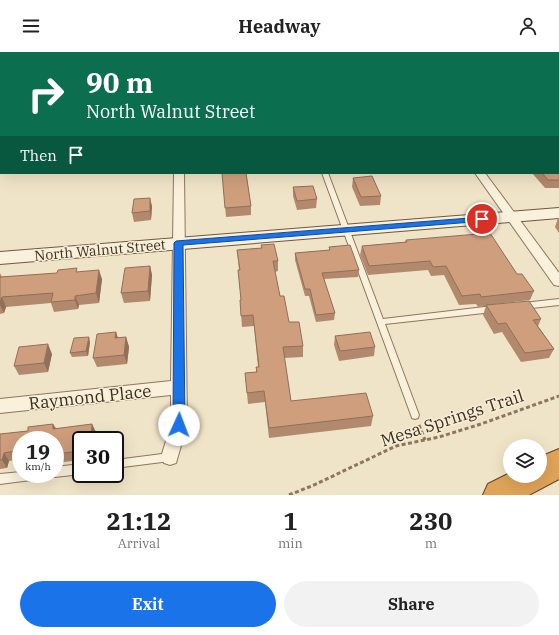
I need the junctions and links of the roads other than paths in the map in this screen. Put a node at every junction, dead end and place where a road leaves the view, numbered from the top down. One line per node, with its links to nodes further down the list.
1 (179, 174): 7 (street)
2 (325, 174): 6 (lane)
3 (481, 174): 5 (street)
4 (559, 213): 5 (main road, North Walnut Street)
5 (512, 216): 6 (main road, North Walnut Street); 9 (street)
6 (346, 230): 7 (main road, North Walnut Street); 13 (lane)
7 (179, 243): 8 (main road, North Walnut Street); 14 (street)
8 (0, 258)
9 (559, 282)
10 (559, 302): 11 (lane)
11 (514, 307)
12 (498, 308): 13 (lane)
13 (380, 322): 16 (lane)
14 (180, 388): 15 (street, Raymond Place); 17 (street)
15 (0, 406)
16 (415, 415)
17 (170, 458): 18 (lane)
18 (124, 463)
19 (559, 463): 20 (highway)
20 (547, 469)
21 (12, 477): 22 (lane)
22 (0, 479)
23 (521, 483): 24 (highway)
24 (499, 495)

